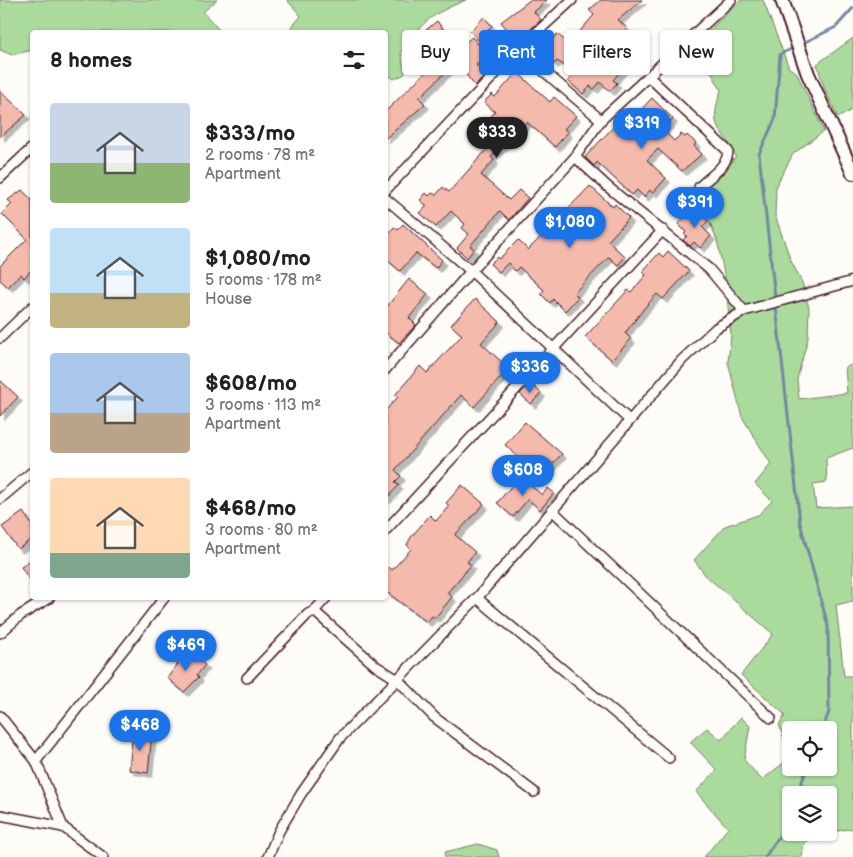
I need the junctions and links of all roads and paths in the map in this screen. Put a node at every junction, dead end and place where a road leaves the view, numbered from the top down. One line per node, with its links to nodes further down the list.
1 (572, 0): 4 (street)
2 (731, 0): 7 (street)
3 (782, 0): 11 (street)
4 (541, 30)
5 (497, 75): 14 (street)
6 (548, 75): 8 (street)
7 (648, 76): 8 (street); 13 (street)
8 (601, 120): 10 (street)
9 (30, 150): 12 (street)
10 (575, 158): 16 (street); 17 (street)
11 (853, 173)
12 (0, 178)
13 (699, 187)
14 (388, 188)
15 (388, 201): 17 (street)
16 (663, 230): 20 (street); 22 (street)
17 (471, 271): 22 (street); 23 (street)
18 (853, 281): 20 (street)
19 (30, 309): 21 (street)
20 (744, 310): 24 (street)
21 (0, 338)
22 (552, 347): 24 (street); 28 (street)
23 (388, 367)
24 (629, 420): 27 (street)
25 (30, 474): 26 (street)
26 (0, 499)
27 (552, 510): 29 (street); 38 (street)
28 (388, 528)
29 (477, 598): 36 (street); 39 (street)
30 (45, 600): 34 (street)
31 (162, 600): 40 (street)
32 (324, 600): 33 (street)
33 (314, 611): 35 (street); 36 (street)
34 (0, 633)
35 (247, 678)
36 (398, 680): 41 (street); 45 (street)
37 (0, 716): 40 (street)
38 (771, 718)
39 (669, 758)
40 (36, 761): 43 (street)
41 (534, 792)
42 (0, 815): 43 (street)
43 (63, 827): 44 (street)
44 (103, 857)
45 (268, 857)

